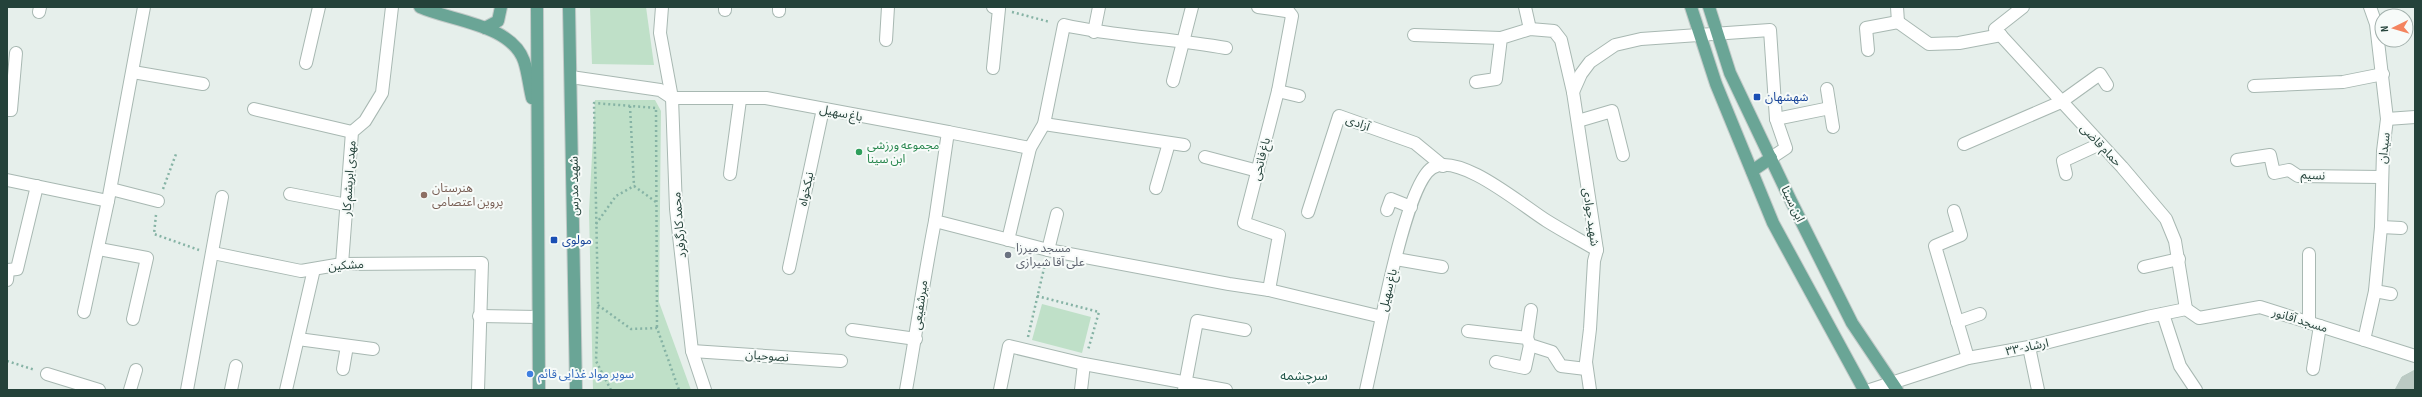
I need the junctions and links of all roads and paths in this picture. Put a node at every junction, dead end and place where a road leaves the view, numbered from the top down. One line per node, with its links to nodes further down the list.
1 (144, 7): 38 (street)
2 (319, 7): 36 (street)
3 (392, 7): 65 (street, مهدی ابریشم کار)
4 (501, 7): 22 (main road)
5 (537, 7): 61 (main road)
6 (569, 7): 40 (main road, شهید مدرس)
7 (662, 7): 50 (street, محمد کارگرفرد)
8 (888, 7): 30 (street)
9 (1099, 7): 24 (street)
10 (1192, 7): 31 (street)
11 (1258, 7): 19 (street)
12 (1525, 7): 23 (street)
13 (1691, 7): 27 (main road, ابن سینا)
14 (1709, 7): 25 (main road, ابن سینا)
15 (1897, 7): 20 (street)
16 (2023, 7): 28 (street)
17 (426, 8): 22 (main road)
18 (996, 8): 21 (path); 37 (street)
19 (1286, 9): 47 (street, باغ فاتحی)
20 (1898, 22): 28 (street); 34 (street)
21 (1064, 25): 24 (street); 63 (street)
22 (485, 28): 61 (main road)
23 (1530, 29): 29 (street, شهید جوادی); 48 (street, شهید جوادی)
24 (1094, 32): 31 (street)
25 (1718, 34): 27 (street); 59 (street); 75 (main road, ابن سینا)
26 (1414, 35): 29 (street, شهید جوادی)
27 (1702, 35): 48 (street); 79 (main road, ابن سینا)
28 (2001, 35): 52 (street, حمام قاضی)
29 (1501, 38): 42 (street)
30 (886, 40)
31 (1184, 40): 32 (street); 41 (street)
32 (1226, 48)
33 (2380, 48): 39 (street, سیدان)
34 (1868, 50)
35 (16, 53): 56 (street)
36 (306, 63)
37 (993, 68)
38 (133, 72): 43 (street); 87 (street)
39 (2383, 74): 45 (street); 60 (street, سیدان)
40 (571, 77): 50 (street, باغ سهیل); 167 (main road, شهید مدرس)
41 (1173, 81)
42 (1476, 82)
43 (203, 84)
44 (2107, 85): 52 (street)
45 (2254, 86)
46 (1827, 89): 54 (street)
47 (1278, 91): 49 (street); 78 (street, باغ فاتحی)
48 (1573, 92): 62 (street, شهید جوادی)
49 (1299, 96)
50 (672, 98): 51 (street, باغ سهیل); 145 (street, محمد کارگرفرد)
51 (740, 100): 55 (street, باغ سهیل); 80 (street)
52 (2061, 102): 68 (street); 69 (street, حمام قاضی)
53 (630, 106): 85 (path); 92 (path); 100 (path)
54 (1830, 108): 59 (street); 64 (street)
55 (822, 109): 66 (street, باغ سهیل); 114 (street, نیکخواه)
56 (7, 110)
57 (254, 110): 65 (street)
58 (2415, 117): 60 (street)
59 (1776, 119): 75 (street)
60 (2387, 119): 82 (street, سیدان)
61 (537, 120): 129 (main road)
62 (1578, 121): 73 (street); 106 (street, شهید جوادی)
63 (1044, 124): 67 (street); 71 (street)
64 (1833, 127)
65 (352, 132): 93 (street, مهدی ابریشم کار)
66 (948, 132): 71 (street, باغ سهیل); 99 (street)
67 (1169, 143): 70 (street); 86 (street)
68 (1964, 144)
69 (2100, 144): 81 (street); 110 (street, حمام قاضی)
70 (1184, 145)
71 (1030, 148): 103 (street)
72 (176, 154): 91 (path)
73 (1623, 155)
74 (1204, 156): 78 (street)
75 (1771, 158): 79 (main road); 159 (main road, ابن سینا)
76 (2237, 160): 82 (street, نسیم)
77 (1443, 166): 94 (street, باغ سهیل); 97 (street, آزادی); 106 (street)
78 (1258, 171): 117 (street, باغ فاتحی)
79 (1752, 171): 177 (main road, ابن سینا)
80 (730, 174)
81 (2066, 174)
82 (2381, 176): 101 (street, سیدان)
83 (7, 180): 84 (street)
84 (37, 186): 90 (street); 116 (street)
85 (634, 186): 92 (path); 100 (path)
86 (1156, 188)
87 (111, 189): 90 (street); 91 (street)
88 (290, 194): 93 (street)
89 (222, 197): 107 (street)
90 (108, 201): 104 (street)
91 (158, 201): 107 (path)
92 (656, 202): 133 (path)
93 (346, 205): 111 (street, مهدی ابریشم کار)
94 (1411, 207): 95 (street); 109 (street, باغ سهیل)
95 (1387, 210)
96 (1954, 211): 131 (street)
97 (1308, 212)
98 (1058, 214): 105 (street)
99 (935, 221): 103 (street, باغ سهیل); 137 (street, میرشفیعی)
100 (596, 224): 121 (path)
101 (2381, 227): 102 (street); 118 (street, سیدان)
102 (2401, 228)
103 (1008, 240): 105 (street, باغ سهیل)
104 (99, 249): 124 (street); 130 (street)
105 (1048, 250): 117 (street, باغ سهیل); 120 (path)
106 (1597, 250): 154 (street, شهید جوادی)
107 (213, 253): 115 (street, مشکین); 162 (street)
108 (2309, 254): 132 (street)
109 (1396, 259): 112 (street); 128 (street, باغ سهیل)
110 (2178, 260): 113 (street); 122 (street, حمام قاضی)
111 (342, 264): 115 (street, مشکین); 127 (street, مشکین)
112 (1442, 267)
113 (2144, 267)
114 (790, 268)
115 (314, 269): 138 (street)
116 (8, 273)
117 (1269, 290): 128 (street, باغ سهیل)
118 (2375, 291): 119 (street); 139 (street, سیدان)
119 (2392, 294)
120 (1037, 296): 144 (path); 151 (path)
121 (598, 305): 133 (path); 168 (path)
122 (2186, 309): 126 (street, ۳۳-ارشاد); 132 (street, مسجد آقانور)
123 (1531, 310): 140 (street)
124 (84, 312)
125 (1980, 314): 131 (street)
126 (2163, 314): 142 (street, ۳۳-ارشاد); 180 (street)
127 (479, 316): 129 (street); 165 (street)
128 (1382, 317): 175 (street)
129 (538, 318): 166 (main road)
130 (133, 319)
131 (1957, 322): 147 (street)
132 (2314, 324): 139 (street, مسجد آقانور); 156 (street)
133 (657, 328): 169 (path)
134 (852, 330): 137 (street)
135 (1245, 330): 158 (street)
136 (1468, 331): 140 (street)
137 (916, 338): 171 (street, میرشفیعی)
138 (298, 339): 141 (street); 164 (street)
139 (2364, 340): 146 (street, مسجد آقانور)
140 (1528, 341): 150 (street); 154 (street)
141 (347, 346): 143 (street); 153 (street)
142 (2029, 347): 147 (street, ۳۳-ارشاد); 179 (street)
143 (373, 349)
144 (1025, 350): 151 (street); 172 (street)
145 (692, 351): 149 (street, نصوحیان); 170 (street, محمد کارگرفرد)
146 (2415, 356)
147 (1968, 358): 159 (street, ۳۳-ارشاد)
148 (7, 361): 157 (path)
149 (841, 361)
150 (1496, 362)
151 (1084, 364): 158 (street); 173 (street)
152 (236, 366): 163 (street)
153 (343, 369)
154 (1586, 369): 176 (street, شهید جوادی)
155 (136, 370): 161 (street)
156 (2312, 370)
157 (47, 374): 160 (street)
158 (1185, 386): 174 (street)
159 (1894, 386): 178 (street, ۳۳-ارشاد)
160 (99, 390)
161 (130, 390)
162 (187, 390)
163 (231, 390)
164 (286, 390)
165 (478, 390)
166 (540, 390)
167 (576, 390)
168 (611, 390)
169 (679, 390)
170 (706, 390)
171 (906, 390)
172 (1000, 390)
173 (1082, 390)
174 (1226, 390)
175 (1366, 390)
176 (1590, 390)
177 (1864, 390)
178 (1870, 390)
179 (2038, 390)
180 (2196, 390)

